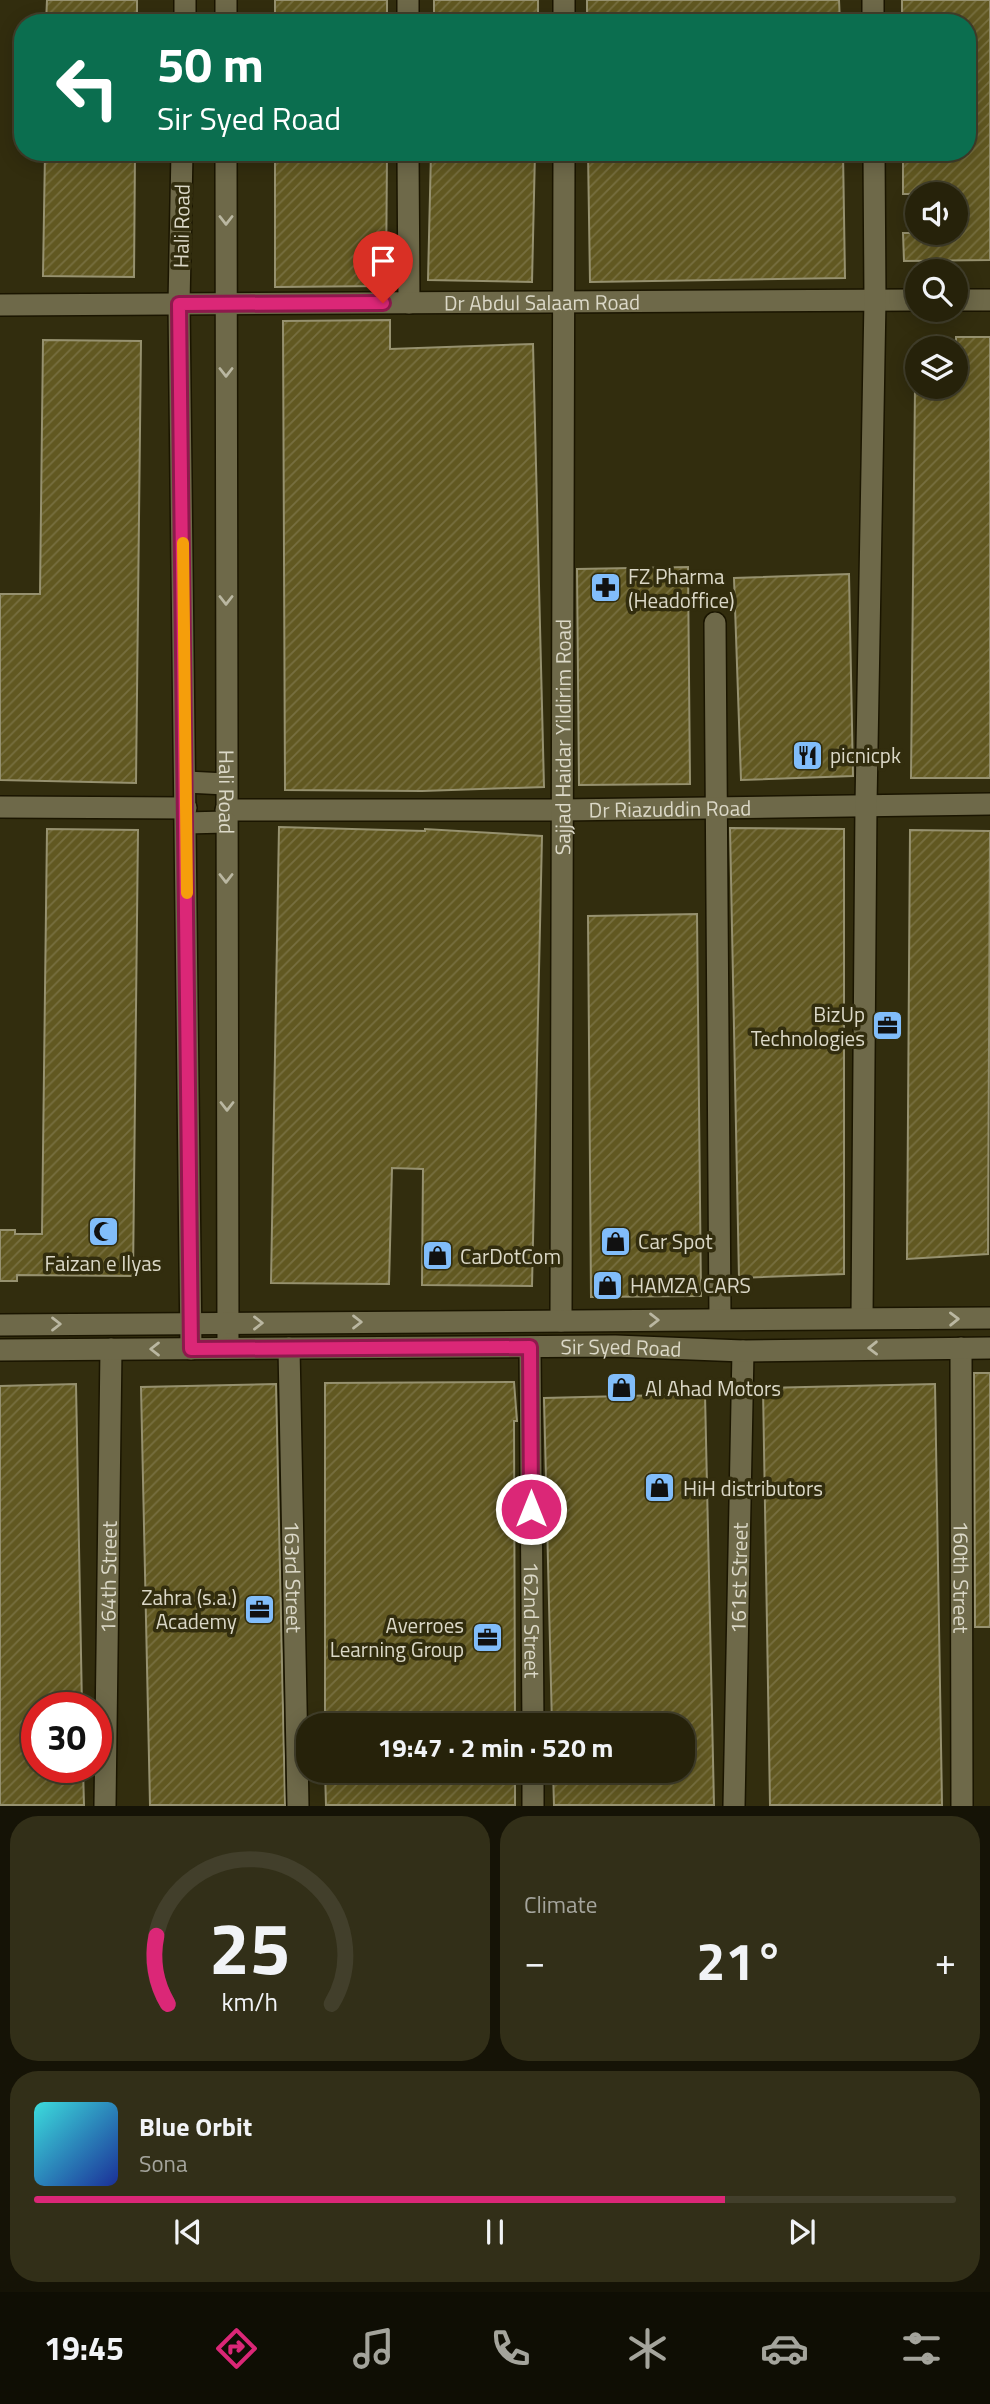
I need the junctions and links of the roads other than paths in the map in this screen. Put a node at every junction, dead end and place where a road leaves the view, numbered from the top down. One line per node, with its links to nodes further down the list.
1 (182, 161): 13 (street, Hali Road)
2 (226, 161): 14 (street, Hali Road, one-way to 14)
3 (408, 161): 11 (street)
4 (564, 161): 10 (street, Sajjad Haidar Yildirim Road)
5 (874, 161): 6 (street)
6 (875, 300): 7 (street, Dr Abdul Salaam Road); 10 (street, Dr Abdul Salaam Road); 18 (street)
7 (905, 300)
8 (968, 300): 9 (street)
9 (990, 300)
10 (564, 302): 11 (street, Dr Abdul Salaam Road); 22 (street, Sajjad Haidar Yildirim Road)
11 (409, 303): 14 (street, Dr Abdul Salaam Road)
12 (0, 304): 13 (street, Dr Abdul Salaam Road)
13 (179, 304): 14 (street, Dr Abdul Salaam Road); 16 (street, Hali Road)
14 (226, 304): 17 (street, Hali Road, one-way to 17)
15 (715, 623): 20 (street)
16 (186, 782): 17 (street); 23 (street, Hali Road)
17 (226, 784): 24 (street, Hali Road)
18 (866, 804): 19 (street, Dr Riazuddin Road); 20 (street, Dr Riazuddin Road); 25 (street)
19 (990, 804)
20 (716, 806): 22 (street, Dr Riazuddin Road); 29 (street)
21 (0, 807): 23 (street)
22 (561, 810): 24 (street, Dr Riazuddin Road); 30 (street, Sajjad Haidar Yildirim Road)
23 (186, 816): 24 (street, Dr Riazuddin Road); 31 (street, Hali Road)
24 (226, 816): 32 (street, Hali Road, one-way to 32)
25 (862, 1318): 27 (street, Sir Syed Road); 29 (street, Sir Syed Road)
26 (990, 1318): 27 (street, Sir Syed Road, one-way to 26)
27 (919, 1319): 36 (street)
28 (615, 1320): 29 (street, Sir Syed Road, one-way to 29); 30 (street, Sir Syed Road); 34 (street)
29 (720, 1320)
30 (561, 1321): 32 (street, Sir Syed Road, one-way to 30)
31 (190, 1323): 32 (street, Sir Syed Road); 33 (street, Sir Syed Road, one-way to 31); 42 (street, Hali Road)
32 (227, 1323): 37 (street, Hali Road)
33 (0, 1325)
34 (615, 1346): 35 (street, Sir Syed Road); 44 (street, Sir Syed Road)
35 (530, 1347): 38 (street, Sir Syed Road); 45 (street, 162nd Street)
36 (919, 1347): 39 (street, Sir Syed Road); 44 (street, Sir Syed Road, one-way to 44)
37 (228, 1348): 38 (street, Sir Syed Road); 42 (street, Sir Syed Road)
38 (289, 1348): 48 (street, 163rd Street)
39 (961, 1348): 40 (street, Sir Syed Road); 51 (street, 160th Street)
40 (990, 1348)
41 (111, 1349): 42 (street, Sir Syed Road, one-way to 41); 43 (street, Sir Syed Road); 47 (street, 164th Street)
42 (191, 1349)
43 (0, 1350)
44 (743, 1351): 50 (street, 161st Street)
45 (533, 1713)
46 (533, 1783): 49 (street)
47 (106, 1805)
48 (298, 1805)
49 (533, 1805)
50 (734, 1805)
51 (962, 1805)

